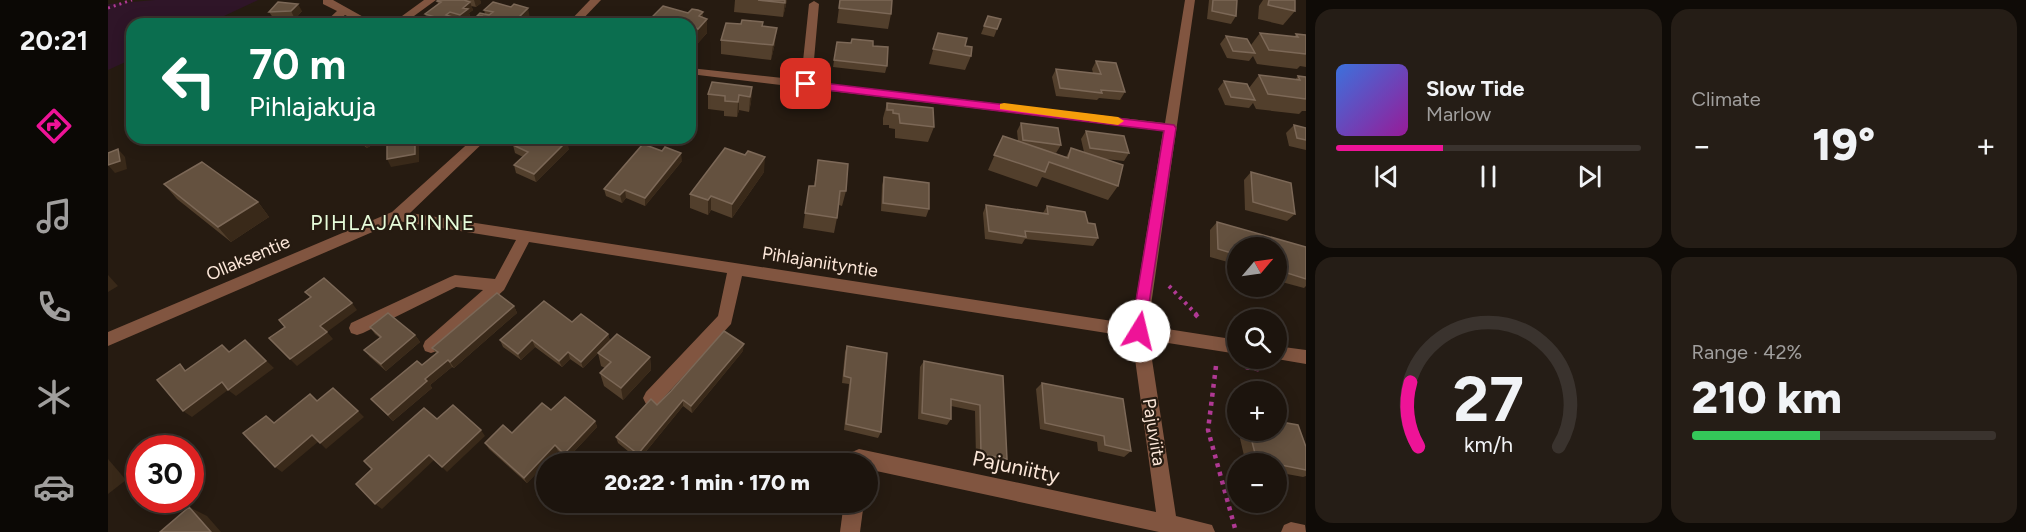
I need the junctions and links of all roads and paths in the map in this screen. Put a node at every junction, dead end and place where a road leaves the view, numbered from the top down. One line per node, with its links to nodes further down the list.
1 (132, 0): 7 (path)
2 (431, 0): 11 (street)
3 (596, 0): 12 (street)
4 (1190, 0): 15 (street, Pajuviita)
5 (328, 1): 8 (street)
6 (814, 4): 14 (street)
7 (108, 8)
8 (344, 10): 9 (street); 10 (street)
9 (335, 18)
10 (359, 18)
11 (405, 18)
12 (578, 18)
13 (696, 72): 14 (street)
14 (806, 84): 15 (street)
15 (1170, 128): 23 (street, Pajuviita)
16 (475, 144): 17 (street, Ollaksentie)
17 (397, 216): 18 (street, Pihlajaniityntie); 24 (street, Ollaksentie)
18 (525, 236): 19 (street, Pihlajaniityntie); 21 (street)
19 (736, 268): 23 (street, Pihlajaniityntie); 33 (street)
20 (1169, 277): 25 (path)
21 (499, 286): 22 (street); 27 (street)
22 (357, 328)
23 (1139, 331): 25 (street, Pihlajaniityntie); 36 (street, Pajuviita)
24 (108, 339)
25 (1210, 342): 26 (street, Pihlajaniityntie)
26 (1227, 345)
27 (431, 346)
28 (1287, 354): 29 (street)
29 (1306, 357)
30 (1227, 364): 39 (path)
31 (1255, 369): 32 (path)
32 (1272, 372)
33 (652, 398)
34 (878, 462): 36 (street, Pajuniitty)
35 (853, 513): 37 (street)
36 (1169, 528): 38 (street)
37 (850, 532)
38 (1205, 532)
39 (1236, 532)
40 (1291, 532): 41 (street)
41 (1298, 532)

